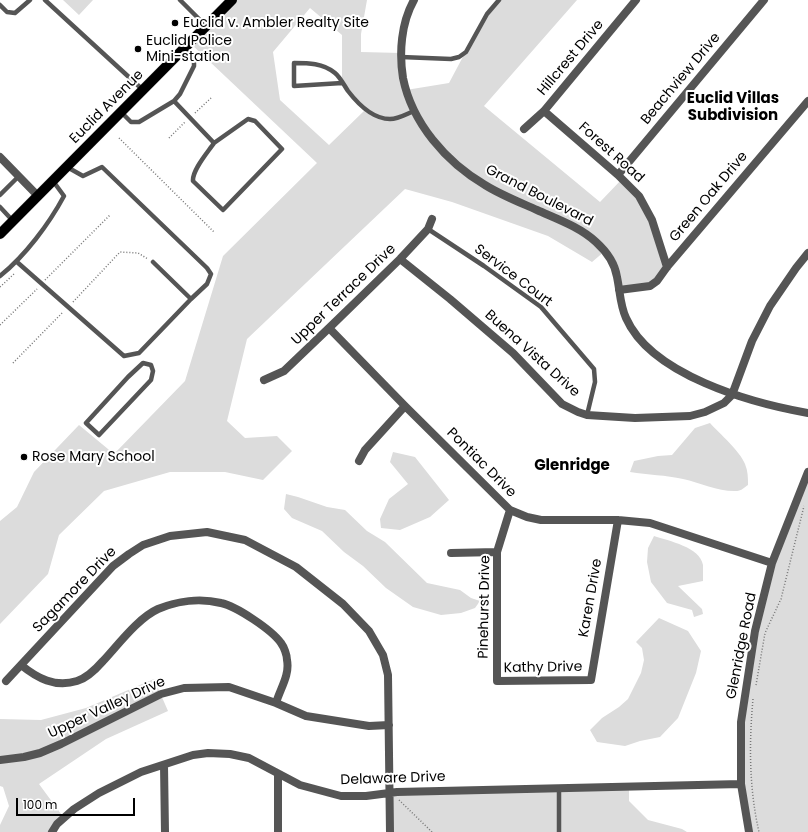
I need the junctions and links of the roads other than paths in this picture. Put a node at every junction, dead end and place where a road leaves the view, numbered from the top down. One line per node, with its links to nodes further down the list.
1 (30, 0): 9 (lane)
2 (45, 0): 14 (lane)
3 (180, 0): 10 (lane)
4 (232, 0): 10 (main road, Euclid Avenue)
5 (414, 0): 12 (street, Grand Boulevard)
6 (499, 0): 12 (lane)
7 (636, 0): 18 (street, Hillcrest Drive)
8 (764, 0): 24 (street, Beachview Drive)
9 (0, 5)
10 (207, 27): 11 (main road, Euclid Avenue)
11 (186, 47): 14 (main road, Euclid Avenue); 15 (lane)
12 (401, 57): 17 (street, Grand Boulevard)
13 (342, 83): 13 (lane); 17 (lane)
14 (143, 90): 19 (main road, Euclid Avenue)
15 (174, 101): 19 (lane); 21 (lane)
16 (808, 101): 38 (street, Green Oak Drive)
17 (414, 111): 40 (street, Grand Boulevard)
18 (544, 111): 20 (street, Hillcrest Drive); 24 (street, Forest Road)
19 (121, 112): 23 (main road, Euclid Avenue)
20 (524, 129)
21 (214, 143): 21 (lane)
22 (0, 157): 25 (street)
23 (67, 167): 26 (main road, Euclid Avenue); 41 (lane)
24 (618, 175): 38 (street, Forest Road)
25 (20, 176): 27 (lane); 28 (street)
26 (53, 181): 28 (main road, Euclid Avenue); 36 (lane)
27 (0, 195)
28 (38, 196): 31 (main road, Euclid Avenue)
29 (0, 207): 31 (lane)
30 (432, 219): 32 (street, Upper Terrace Drive)
31 (13, 221): 33 (main road, Euclid Avenue)
32 (428, 229): 35 (street, Upper Terrace Drive); 49 (lane, Service Court)
33 (0, 234)
34 (808, 253): 46 (street)
35 (400, 259): 42 (street, Upper Terrace Drive); 49 (street, Buena Vista Drive)
36 (17, 262): 39 (lane); 43 (lane)
37 (153, 262): 41 (lane)
38 (667, 267): 40 (street, Green Oak Drive)
39 (0, 276)
40 (619, 290): 46 (street, Grand Boulevard)
41 (190, 299): 43 (lane)
42 (329, 328): 45 (street, Upper Terrace Drive); 47 (street, Pontiac Drive)
43 (139, 354): 44 (lane)
44 (143, 363): 44 (lane)
45 (264, 380)
46 (732, 395): 48 (street, Grand Boulevard); 49 (street, Buena Vista Drive)
47 (405, 406): 50 (street); 52 (street, Pontiac Drive)
48 (808, 412)
49 (587, 415)
50 (359, 461)
51 (808, 472): 56 (street, Glenridge Road)
52 (510, 510): 53 (street, Pontiac Drive); 55 (street, Pinehurst Drive)
53 (618, 520): 56 (street, Pontiac Drive); 58 (street, Karen Drive)
54 (451, 552): 55 (street)
55 (497, 552): 60 (street, Pinehurst Drive)
56 (772, 563): 66 (street, Glenridge Road)
57 (21, 665): 59 (street, Sagamore Drive); 61 (street); 62 (street, Sagamore Drive)
58 (590, 680): 60 (street, Kathy Drive)
59 (6, 681)
60 (497, 681)
61 (276, 703): 62 (street, Upper Valley Drive); 63 (street, Upper Valley Drive)
62 (389, 725): 68 (street, Sagamore Drive)
63 (0, 760)
64 (164, 765): 65 (street, Delaware Drive); 69 (street, Delaware Drive); 70 (street)
65 (278, 774): 68 (street, Delaware Drive); 71 (street)
66 (741, 784): 67 (street, Delaware Drive); 74 (street, Glenridge Road)
67 (559, 788): 68 (street, Delaware Drive); 73 (lane)
68 (390, 792): 72 (street, Sagamore Drive)
69 (52, 832)
70 (165, 832)
71 (278, 832)
72 (390, 832)
73 (559, 832)
74 (749, 832)

